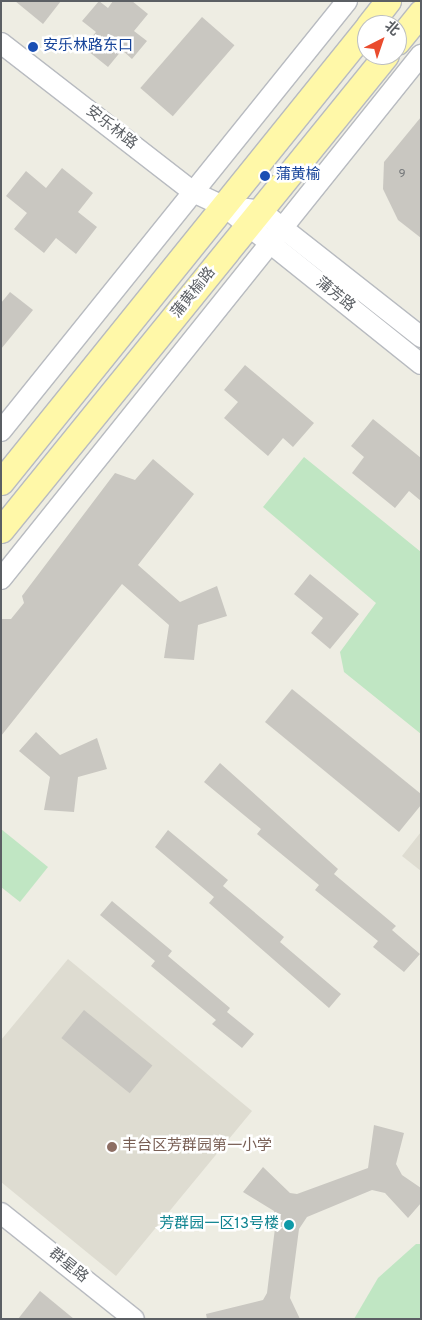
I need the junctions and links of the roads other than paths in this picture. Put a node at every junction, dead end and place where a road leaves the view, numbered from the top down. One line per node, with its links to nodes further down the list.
1 (347, 1): 10 (street)
2 (388, 1): 4 (main road, 蒲黄榆路)
3 (421, 12): 5 (main road)
4 (377, 15)
5 (407, 30)
6 (357, 40): 11 (main road, 蒲黄榆路)
7 (1, 43): 10 (street, 安乐林路)
8 (421, 55): 13 (street)
9 (378, 65): 12 (main road, 蒲黄榆路)
10 (193, 192): 11 (street, 安乐林路); 17 (street)
11 (225, 207): 12 (street, 安乐林路); 18 (main road, 蒲黄榆路)
12 (255, 219): 13 (street, 蒲芳路); 14 (street, 蒲芳路); 19 (main road, 蒲黄榆路)
13 (285, 229): 14 (street); 15 (street, 蒲芳路)
14 (272, 245): 16 (street, 蒲芳路); 20 (street)
15 (421, 337)
16 (421, 364)
17 (1, 431)
18 (1, 482)
19 (1, 530)
20 (1, 579)
21 (1, 1213): 22 (street, 群星路)
22 (134, 1319)

